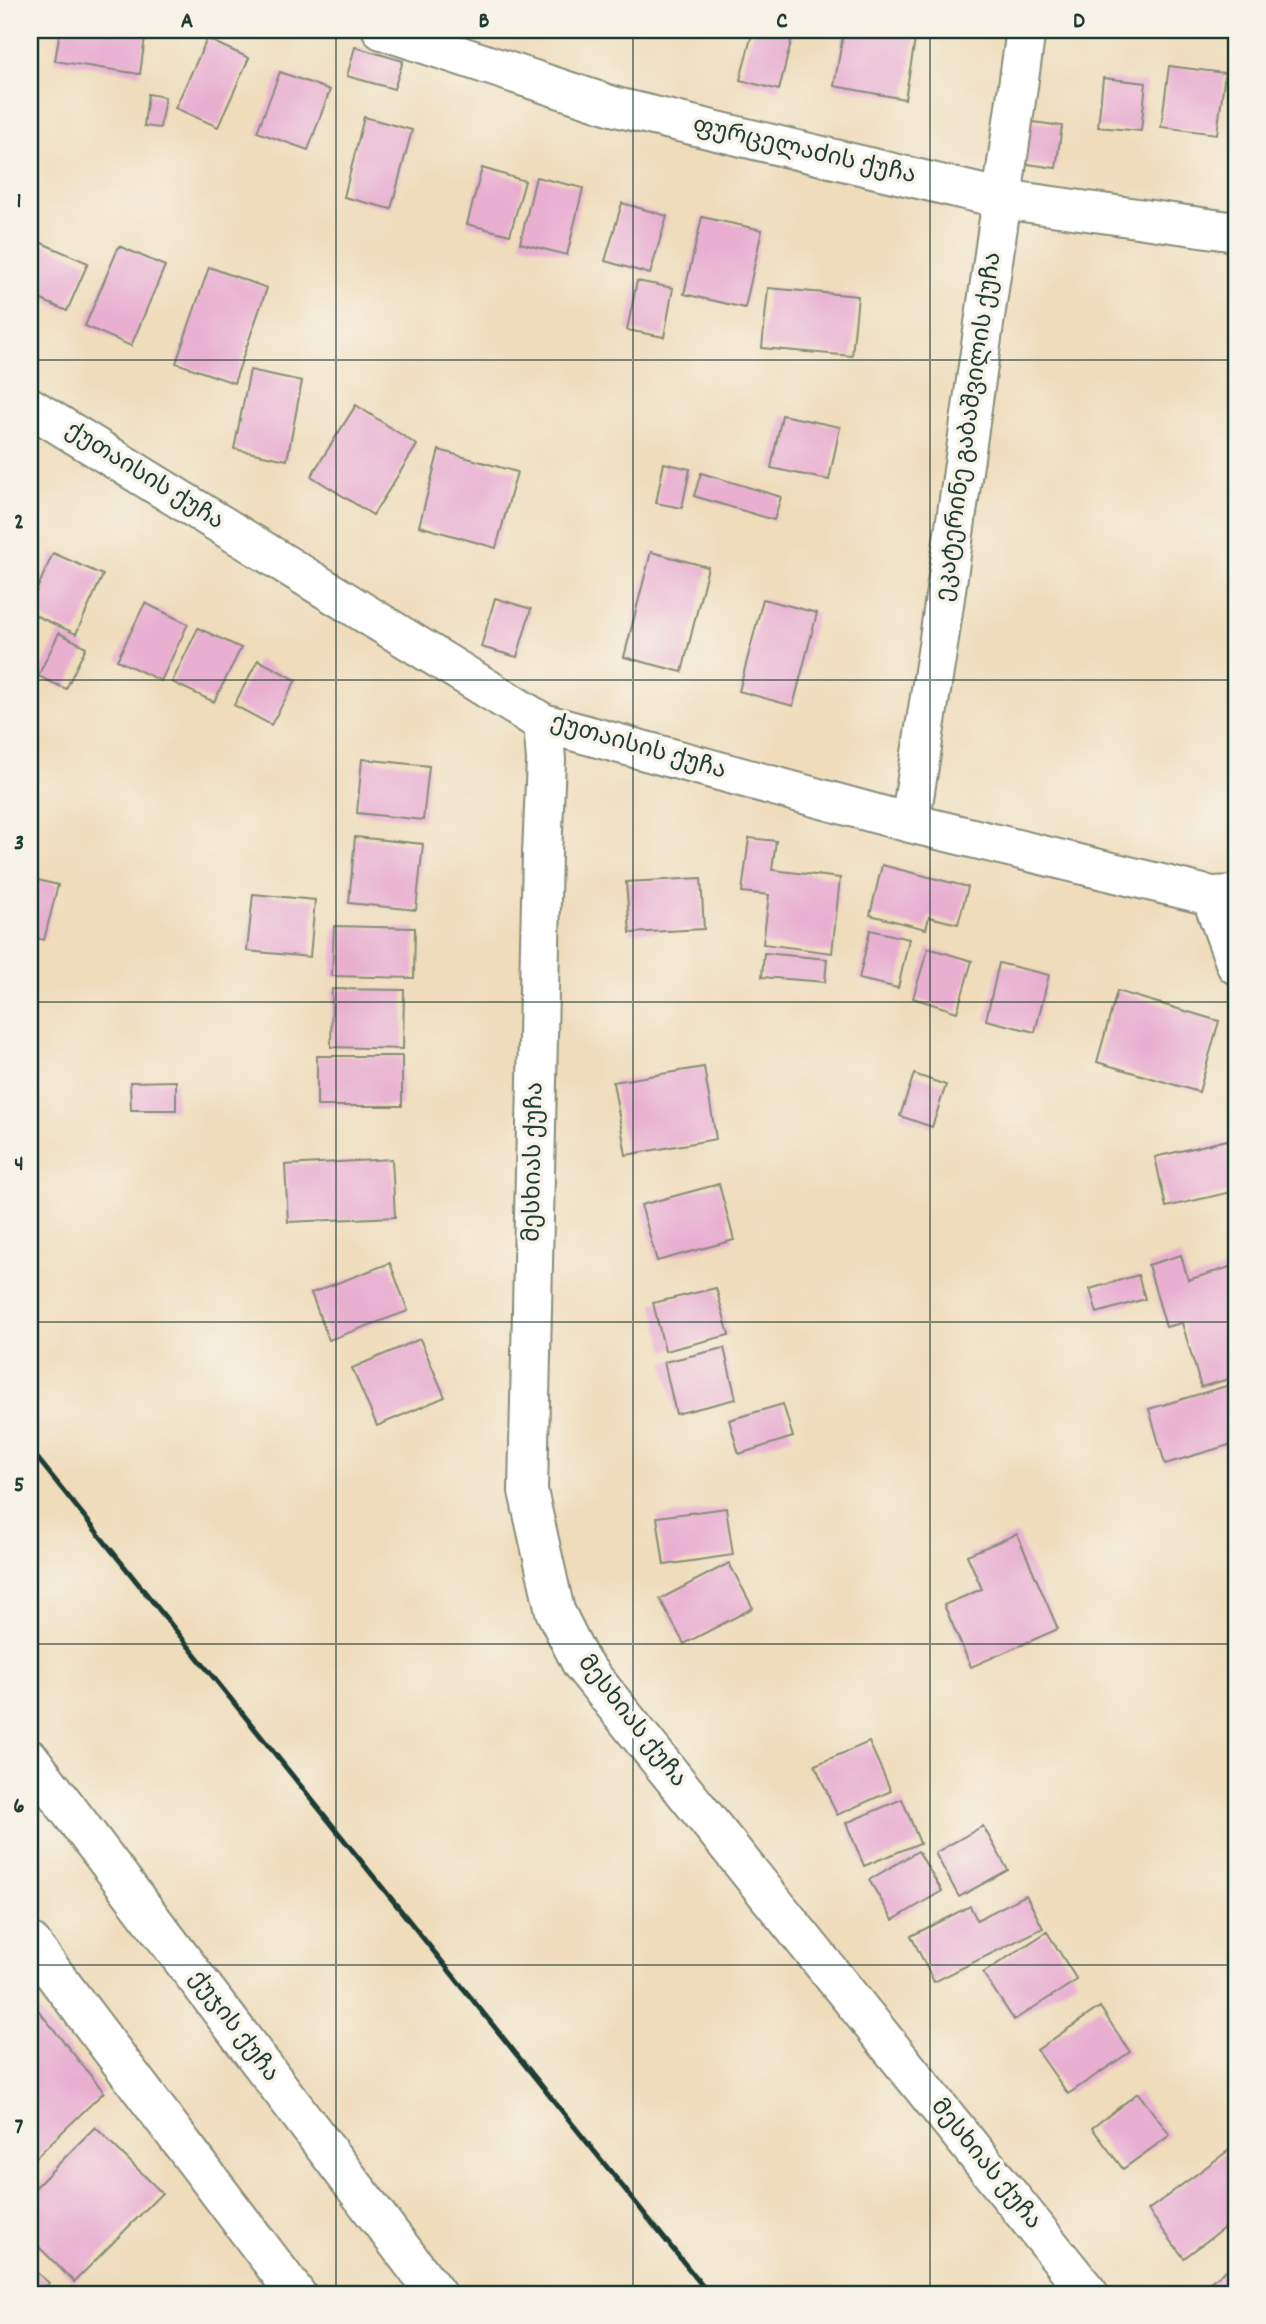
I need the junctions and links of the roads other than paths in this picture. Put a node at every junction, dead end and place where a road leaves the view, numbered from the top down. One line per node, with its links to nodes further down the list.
1 (382, 30): 3 (street, ფურცელაძის ქუჩა)
2 (1026, 30): 3 (street, ეკატერინე გაბაშვილის ქუჩა)
3 (1003, 199): 4 (street, ფურცელაძის ქუჩა); 7 (street, ეკატერინე გაბაშვილის ქუჩა)
4 (1236, 232)
5 (30, 407): 6 (street, ქუთაისის ქუჩა)
6 (543, 723): 7 (street, ქუთაისის ქუჩა); 14 (street, მესხიას ქუჩა)
7 (910, 823): 8 (street, ქუთაისის ქუჩა)
8 (1224, 896): 9 (street)
9 (1236, 965)
10 (30, 1759): 13 (street, ქუჯის ქუჩა)
11 (30, 1942): 12 (street)
12 (296, 2294)
13 (436, 2294)
14 (1089, 2294)

